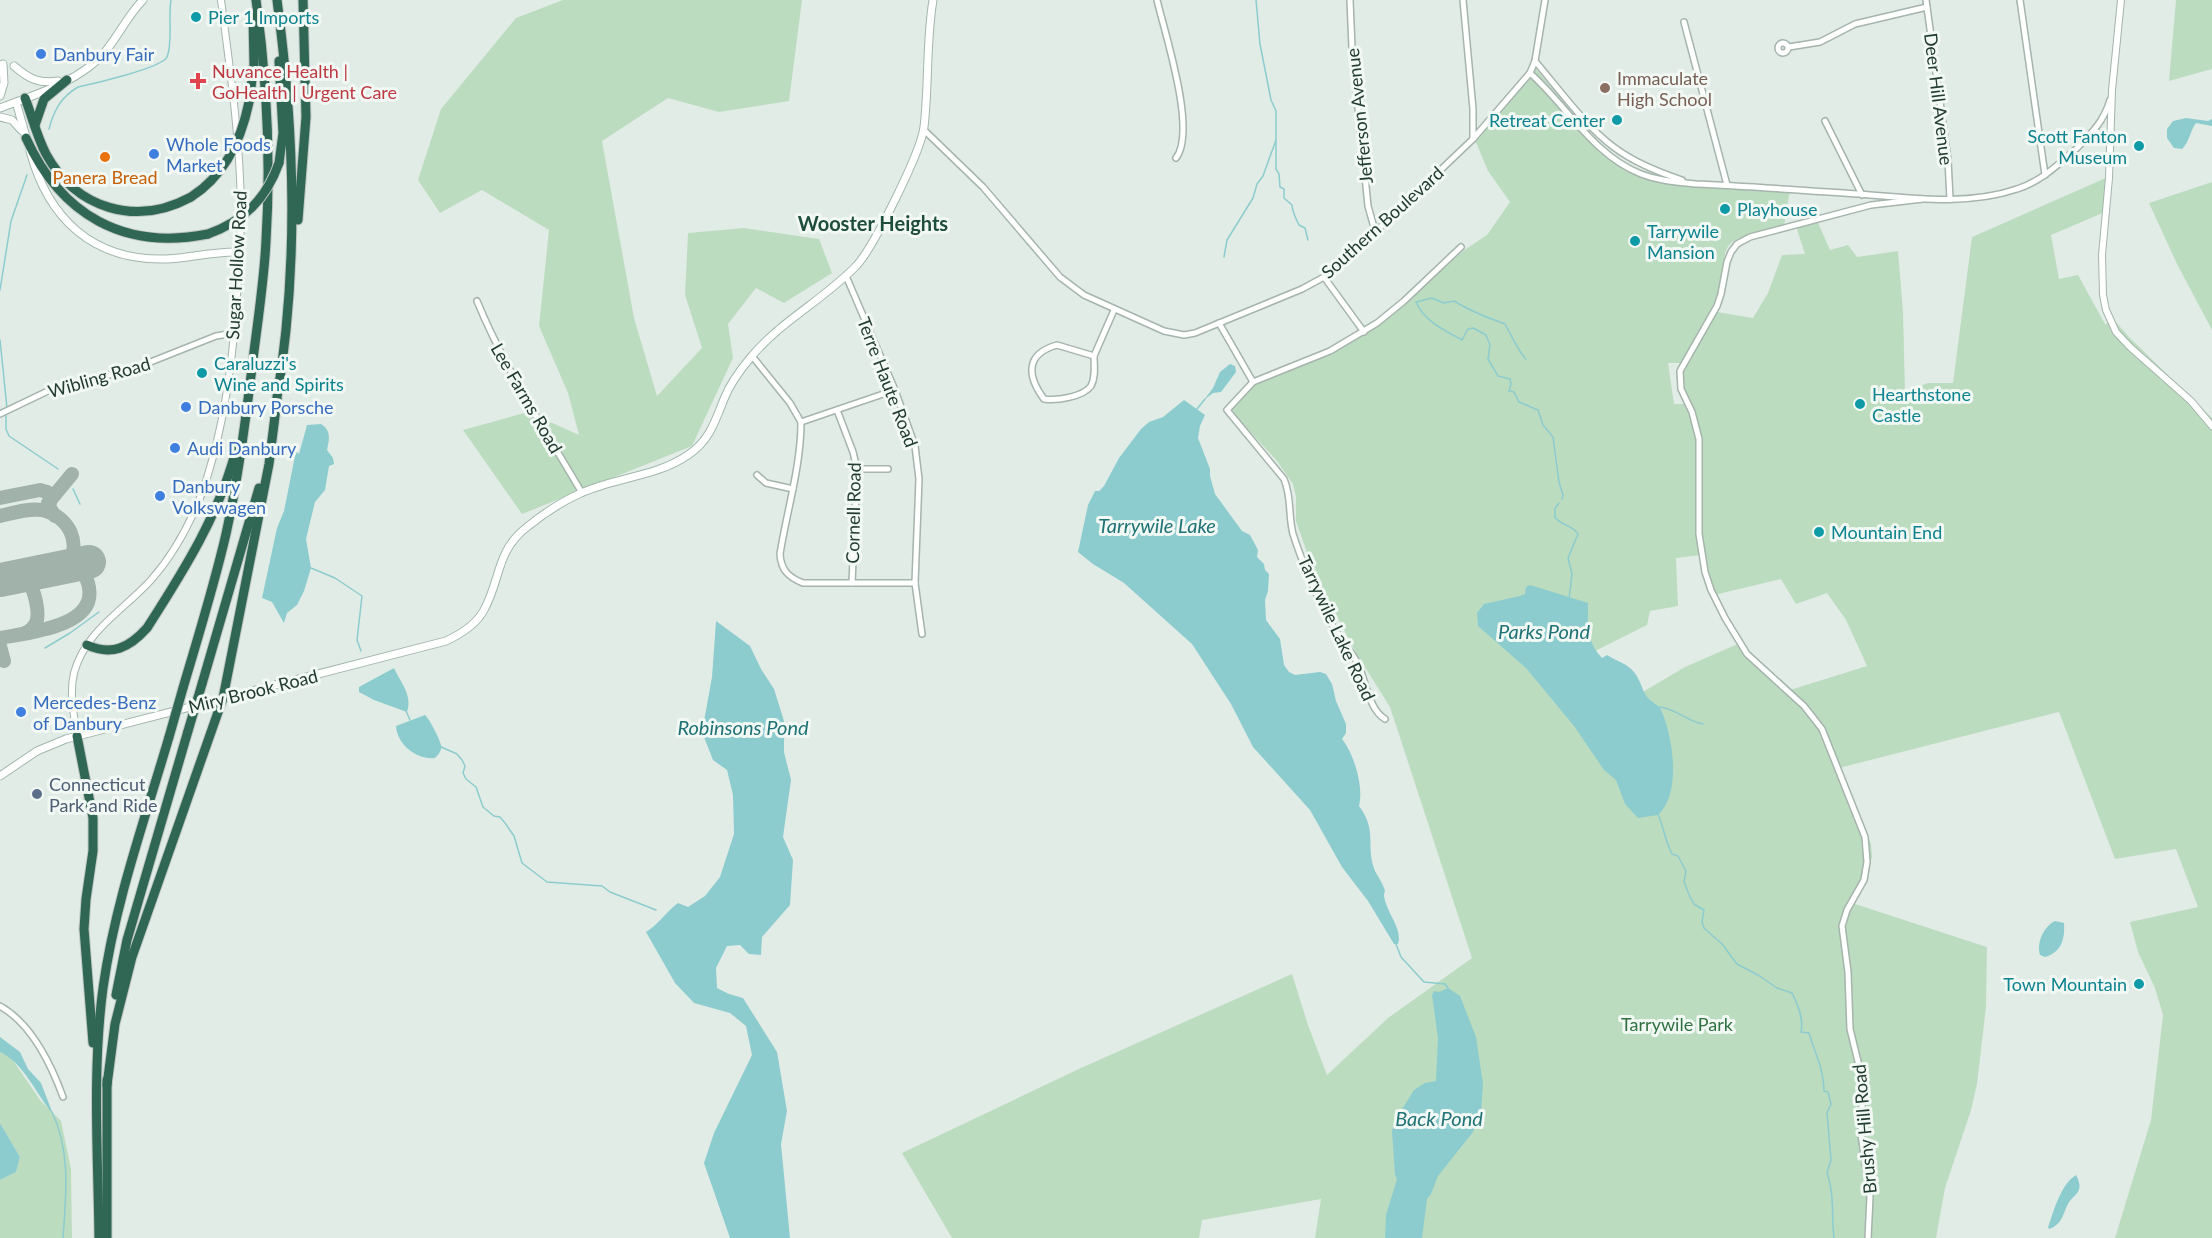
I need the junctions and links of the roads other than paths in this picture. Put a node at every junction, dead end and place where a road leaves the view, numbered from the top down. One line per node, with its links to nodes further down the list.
1 (142, 0): 21 (main road)
2 (221, 0): 44 (street, Sugar Hollow Road)
3 (255, 0): 29 (highway, bridge); 55 (highway)
4 (275, 0): 32 (highway, bridge); 50 (highway)
5 (303, 0): 50 (highway)
6 (933, 0): 30 (main road)
7 (1157, 0): 35 (street)
8 (1350, 0): 42 (street, Jefferson Avenue)
9 (1463, 0): 34 (street)
10 (1545, 0): 17 (street, Southern Boulevard)
11 (1926, 0): 14 (street, Deer Hill Avenue)
12 (2020, 0): 36 (street)
13 (2121, 0): 22 (street)
14 (1927, 7): 16 (street); 41 (street, Deer Hill Avenue)
15 (1684, 22): 38 (street)
16 (1789, 47)
17 (1535, 61): 20 (street, Southern Boulevard); 37 (street)
18 (3, 64): 23 (main road)
19 (15, 66): 21 (main road)
20 (1530, 73): 34 (street, Southern Boulevard); 37 (street)
21 (67, 80): 24 (main road); 29 (highway)
22 (2112, 90): 31 (street); 33 (street)
23 (0, 96)
24 (25, 98): 25 (main road); 29 (highway)
25 (15, 102): 26 (main road); 32 (main road)
26 (0, 108)
27 (0, 117): 32 (main road)
28 (1825, 121): 39 (street)
29 (35, 125)
30 (924, 130): 45 (main road); 48 (street, Southern Boulevard)
31 (2095, 131): 33 (street); 36 (street)
32 (26, 138): 44 (main road)
33 (2110, 138): 62 (street)
34 (1473, 139): 42 (street, Southern Boulevard)
35 (1176, 158)
36 (2045, 175): 41 (street)
37 (1696, 184): 38 (street)
38 (1727, 185): 39 (street)
39 (1862, 195): 40 (street)
40 (1923, 199): 41 (street); 82 (street, Brushy Hill Road)
41 (1950, 199)
42 (1377, 231): 46 (street, Southern Boulevard)
43 (1461, 247): 51 (street)
44 (239, 252): 52 (street, Sugar Hollow Road)
45 (846, 276): 53 (main road); 57 (street, Terre Haute Road)
46 (1324, 277): 49 (street, Southern Boulevard); 51 (street)
47 (477, 301): 67 (street, Lee Farms Road)
48 (1114, 309): 49 (street, Southern Boulevard); 54 (street)
49 (1219, 323): 56 (street)
50 (286, 327): 58 (highway)
51 (1364, 332): 56 (street)
52 (234, 333): 60 (street, Wibling Road); 71 (street, Sugar Hollow Road)
53 (752, 356): 61 (street); 67 (main road)
54 (1094, 356): 54 (street)
55 (252, 370): 71 (highway); 79 (highway, bridge)
56 (1252, 382): 73 (street, Tarrywile Lake Road)
57 (895, 390): 59 (street); 69 (street, Terre Haute Road)
58 (277, 400): 72 (highway); 77 (highway, bridge)
59 (837, 410): 61 (street); 63 (street, Cornell Road)
60 (0, 414)
61 (801, 422): 66 (street)
62 (2212, 426)
63 (857, 469): 64 (street); 68 (street, Cornell Road)
64 (888, 469)
65 (757, 475): 66 (street)
66 (793, 489): 68 (street)
67 (582, 493): 72 (main road, Miry Brook Road)
68 (852, 583): 69 (street)
69 (915, 583): 70 (street, Terre Haute Road)
70 (922, 634)
71 (87, 645): 74 (street, Sugar Hollow Road)
72 (223, 698): 74 (main road, Miry Brook Road); 77 (highway)
73 (1385, 718)
74 (77, 736): 75 (main road, Miry Brook Road); 79 (highway)
75 (0, 776)
76 (0, 1005): 78 (street)
77 (107, 1085): 81 (highway)
78 (63, 1097)
79 (98, 1100): 80 (highway)
80 (99, 1238)
81 (106, 1238)
82 (1868, 1238)

